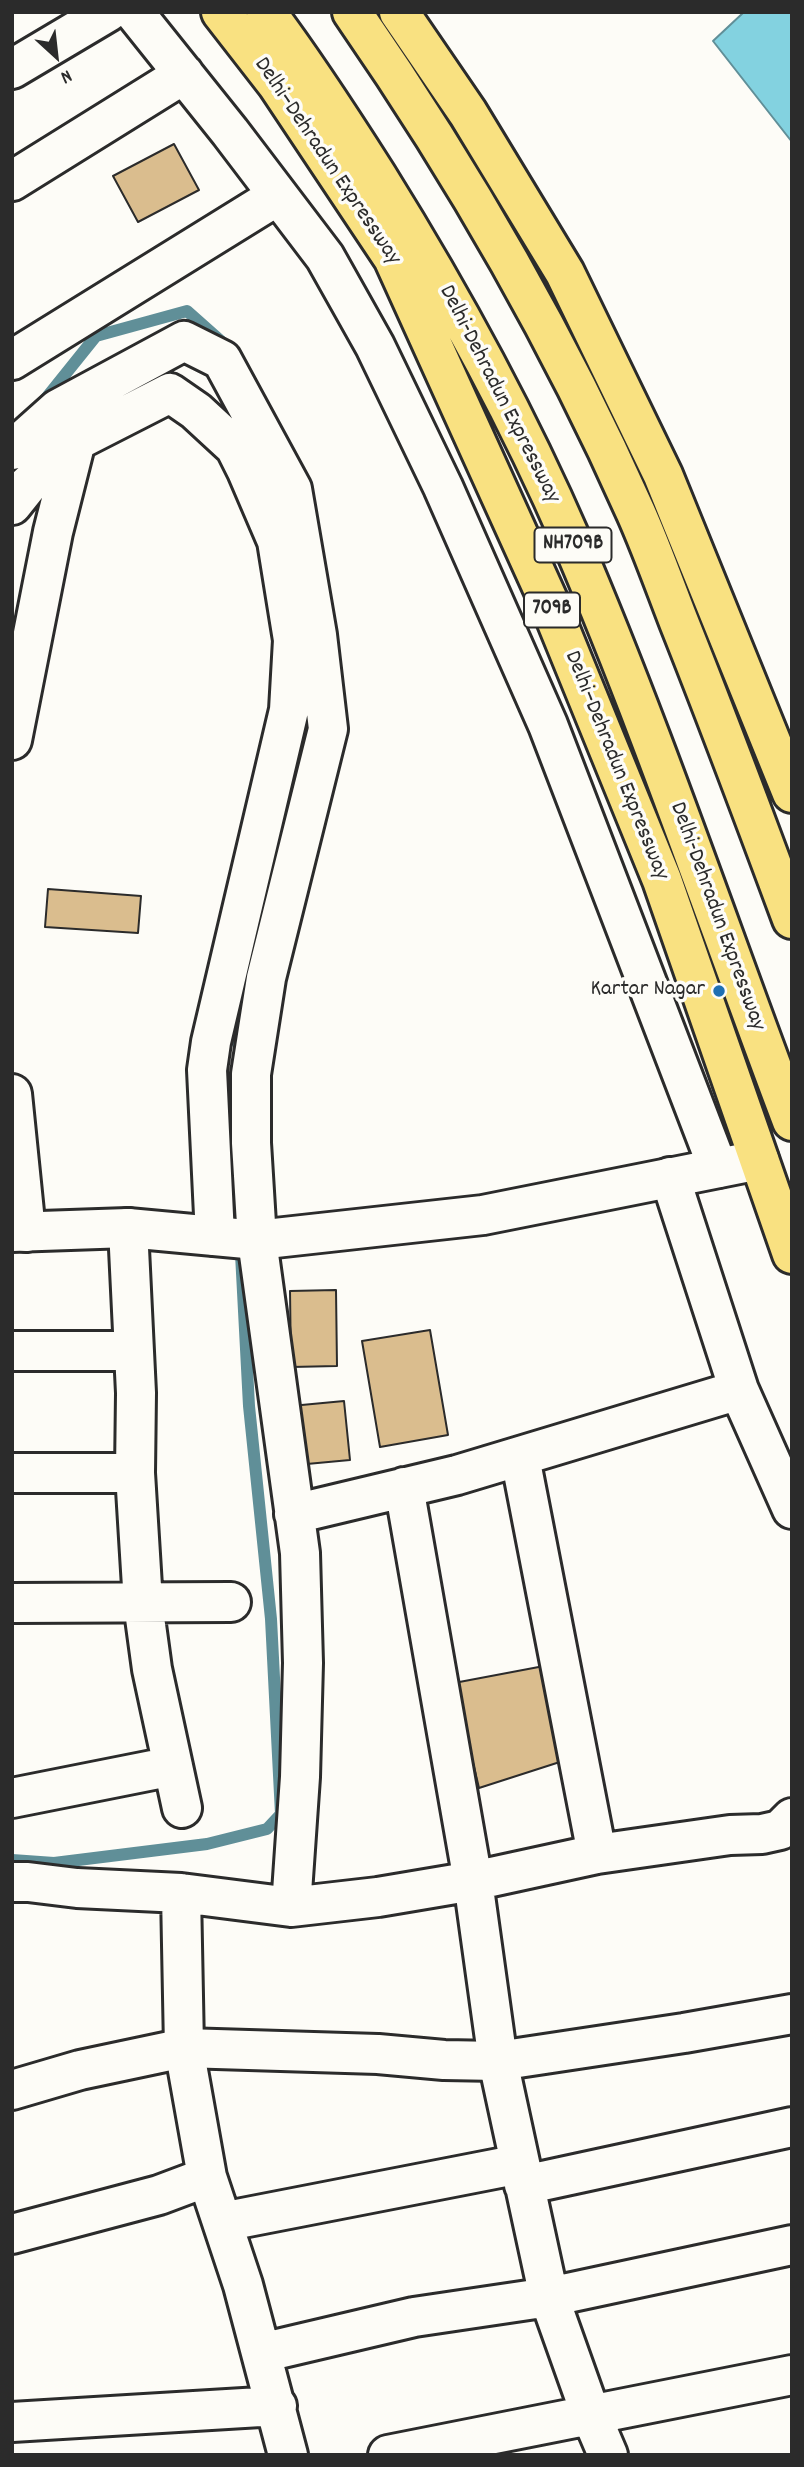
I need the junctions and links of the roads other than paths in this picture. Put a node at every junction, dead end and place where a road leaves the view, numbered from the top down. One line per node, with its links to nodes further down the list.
1 (108, 12): 7 (street)
2 (134, 12): 8 (street)
3 (221, 12): 20 (highway, Delhi–Dehradun Expressway / 709B)
4 (266, 12): 19 (highway, Delhi-Dehradun Expressway / NH709B)
5 (352, 12): 17 (highway, NH709B)
6 (399, 12): 16 (highway)
7 (12, 69)
8 (184, 74): 9 (street); 10 (street)
9 (12, 181)
10 (277, 196): 11 (street); 21 (street)
11 (12, 360)
12 (76, 441): 14 (street); 15 (street); 25 (street)
13 (12, 450): 25 (street)
14 (12, 505)
15 (12, 740)
16 (792, 793)
17 (792, 919)
18 (12, 1094): 24 (street)
19 (792, 1121)
20 (759, 1160): 21 (street); 26 (highway, Delhi–Dehradun Expressway / 709B)
21 (718, 1168): 22 (street)
22 (670, 1177): 25 (street); 29 (street)
23 (128, 1228): 24 (street); 25 (street); 27 (street)
24 (19, 1232)
25 (238, 1239): 35 (street)
26 (792, 1254)
27 (133, 1350): 28 (street); 32 (street)
28 (12, 1351)
29 (738, 1390): 30 (street); 34 (street)
30 (520, 1457): 33 (street); 43 (street)
31 (12, 1473): 32 (street)
32 (135, 1474): 38 (street)
33 (404, 1487): 35 (street); 44 (street)
34 (792, 1509)
35 (295, 1514): 47 (street)
36 (231, 1602): 38 (street)
37 (12, 1603): 38 (street)
38 (143, 1603): 39 (street)
39 (173, 1766): 40 (street); 41 (street)
40 (12, 1798)
41 (182, 1808)
42 (792, 1818): 43 (street)
43 (597, 1854): 44 (street)
44 (473, 1881): 47 (street); 50 (street)
45 (12, 1882): 46 (street)
46 (181, 1893): 47 (street); 49 (street)
47 (291, 1907)
48 (792, 2014): 50 (street)
49 (184, 2048): 50 (street); 51 (street); 54 (street)
50 (498, 2062): 53 (street)
51 (12, 2091)
52 (792, 2127): 53 (street)
53 (522, 2175): 55 (street); 58 (street)
54 (207, 2177): 55 (street); 56 (street)
55 (222, 2222): 59 (street)
56 (12, 2234)
57 (792, 2245): 58 (street)
58 (550, 2297): 59 (street); 62 (street)
59 (261, 2353): 61 (street)
60 (792, 2375): 62 (street)
61 (276, 2406): 63 (street); 64 (street)
62 (591, 2415): 65 (street); 66 (street)
63 (12, 2422)
64 (289, 2455)
65 (388, 2455)
66 (608, 2455)

